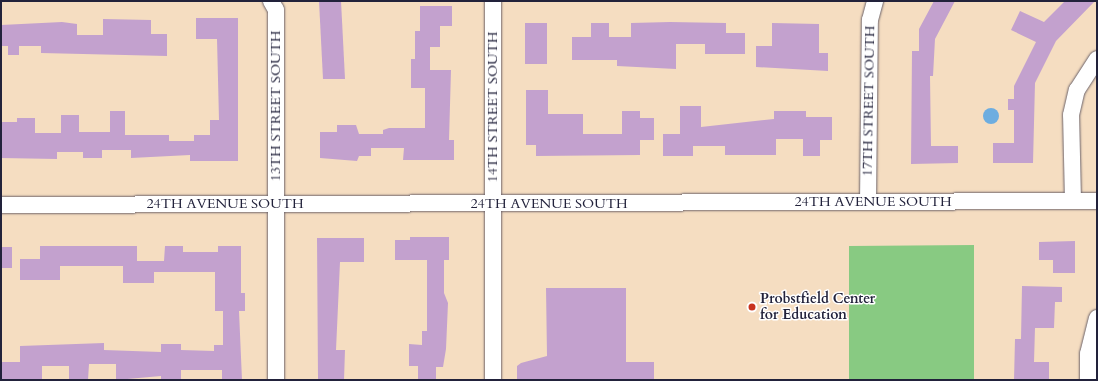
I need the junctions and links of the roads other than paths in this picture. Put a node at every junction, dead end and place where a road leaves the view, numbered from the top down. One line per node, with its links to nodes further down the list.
1 (271, 1): 8 (street, 13TH STREET SOUTH)
2 (493, 1): 10 (street, 14TH STREET SOUTH)
3 (875, 1): 7 (street, 17TH STREET SOUTH)
4 (1097, 59): 5 (street)
5 (1073, 201): 6 (street, 24TH AVENUE SOUTH); 7 (street, 24TH AVENUE SOUTH)
6 (1097, 201)
7 (868, 202): 10 (street, 24TH AVENUE SOUTH)
8 (276, 203): 9 (street, 24TH AVENUE SOUTH); 10 (street, 24TH AVENUE SOUTH); 12 (street, 13TH STREET SOUTH)
9 (1, 205)
10 (494, 205): 13 (street, 14TH STREET SOUTH)
11 (1097, 318): 14 (street)
12 (276, 380)
13 (493, 380)
14 (1088, 380)

